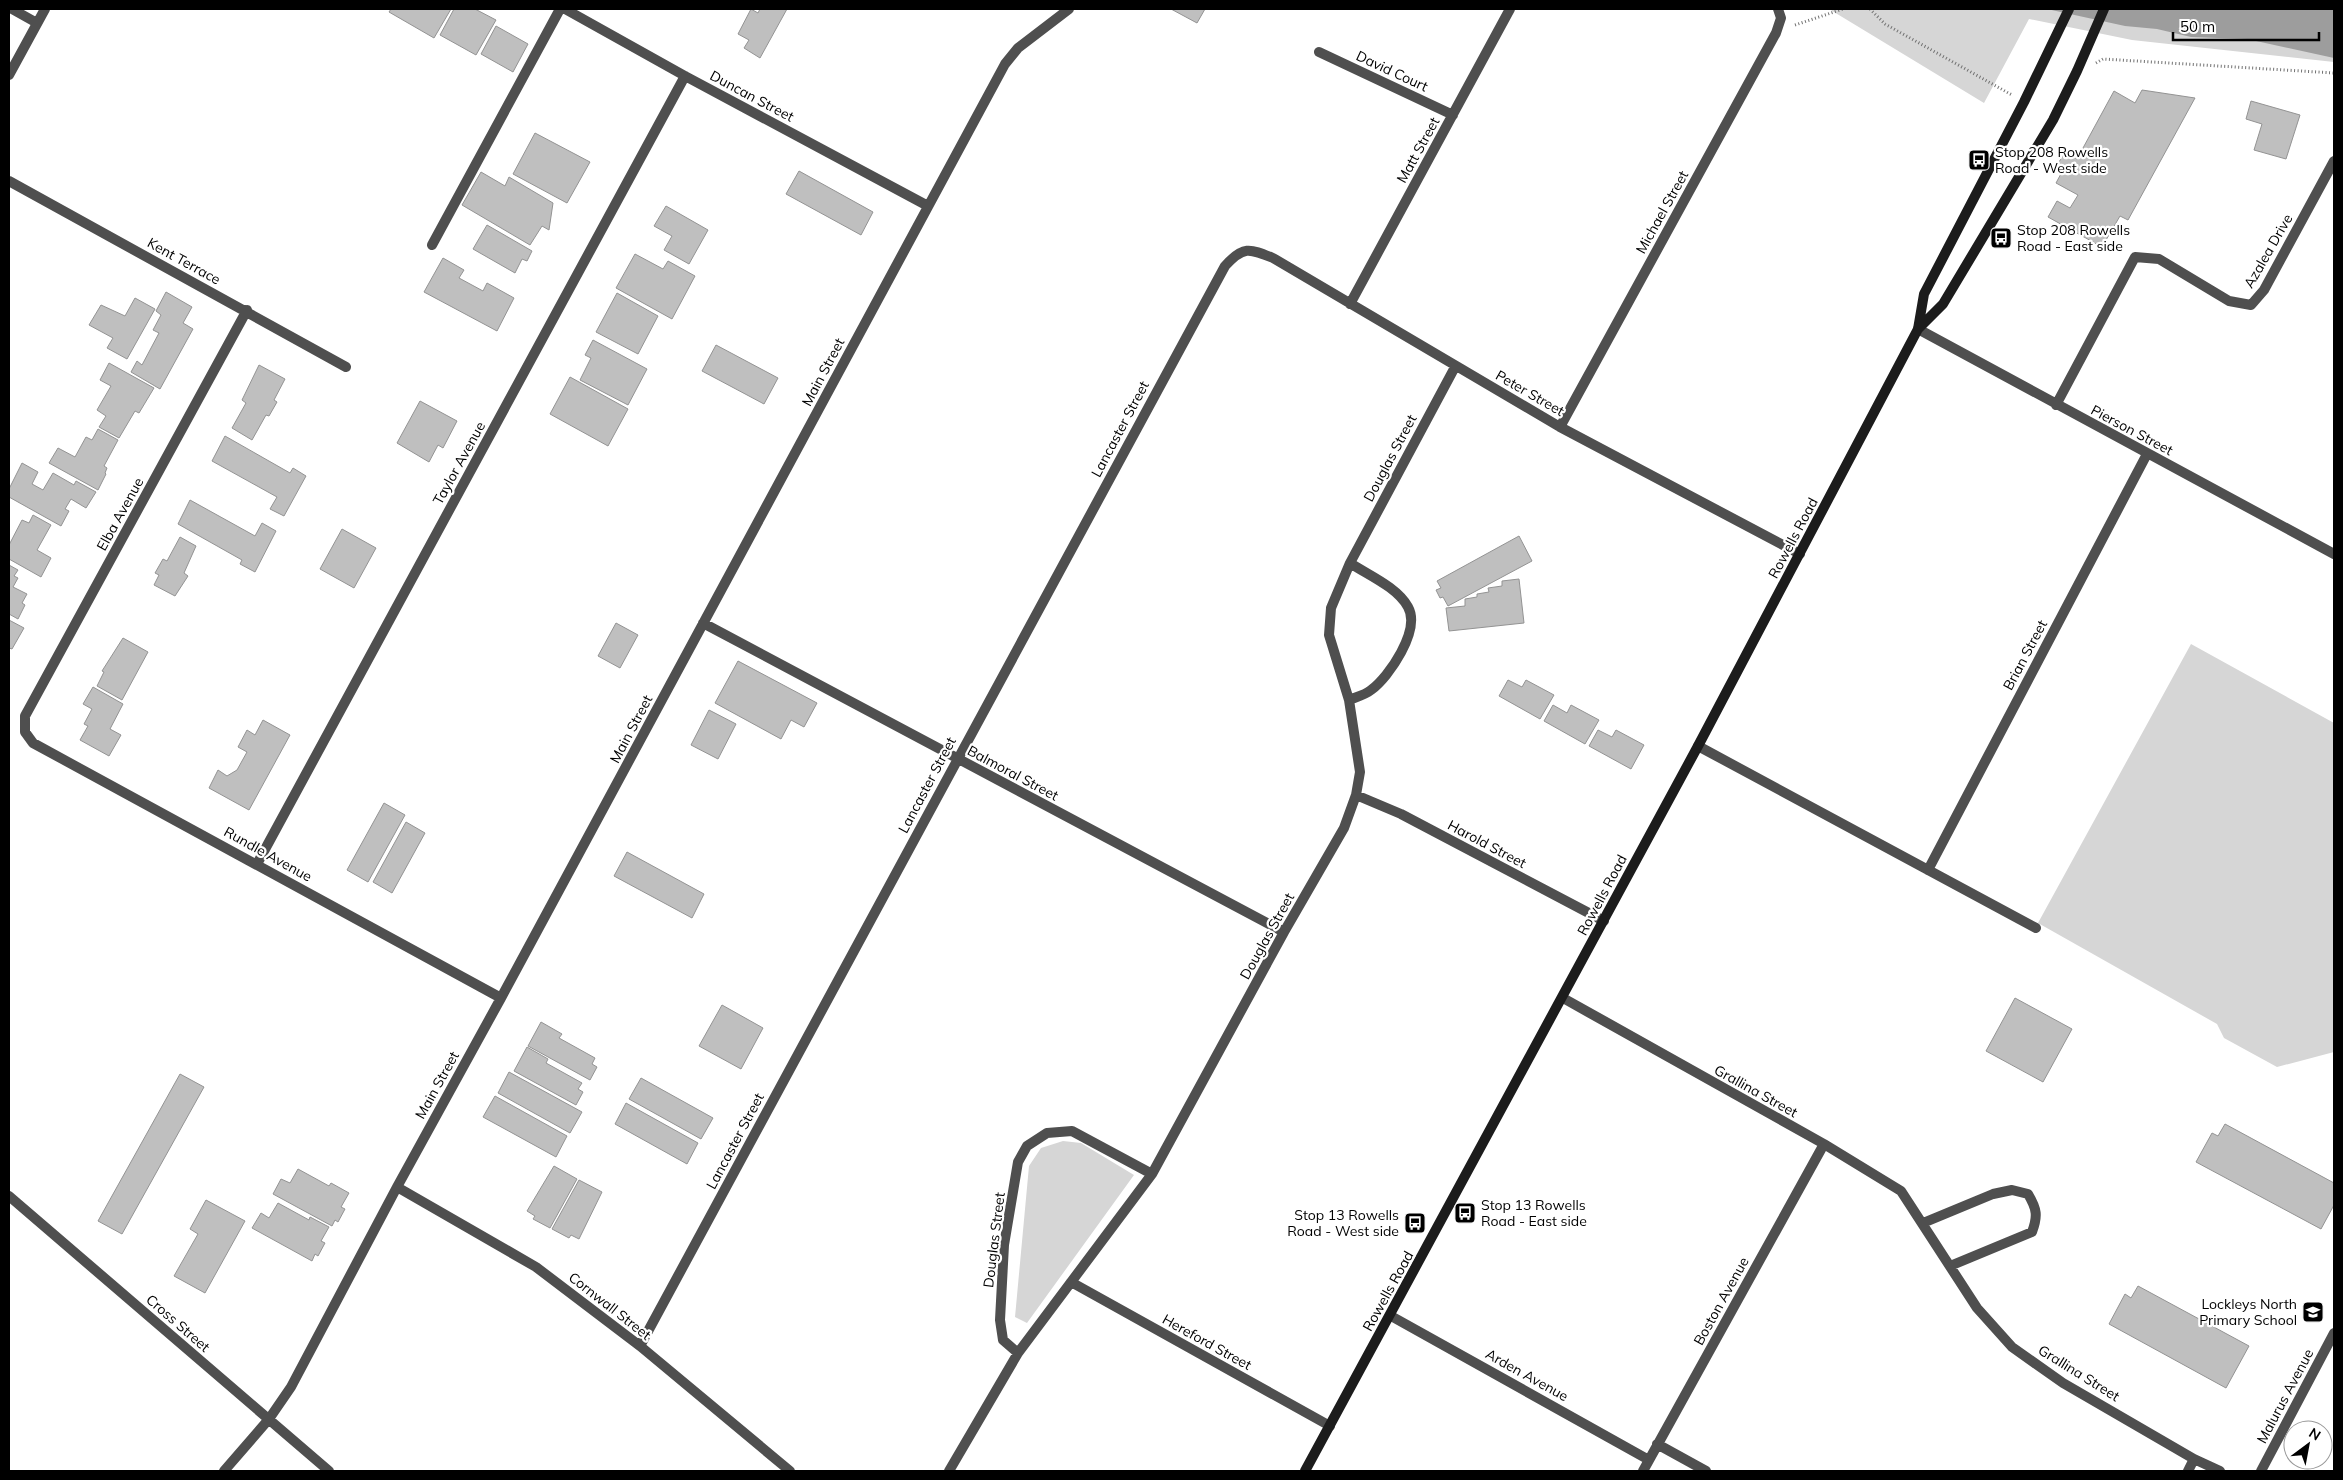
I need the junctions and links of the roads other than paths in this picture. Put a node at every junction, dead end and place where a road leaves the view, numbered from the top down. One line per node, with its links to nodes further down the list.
1 (12, 9): 10 (street)
2 (45, 9): 10 (street)
3 (560, 9): 18 (street)
4 (565, 9): 13 (street, Duncan Street)
5 (1069, 9): 17 (street, Main Street)
6 (1510, 9): 14 (street, Matt Street)
7 (1778, 9): 26 (street, Michael Street)
8 (2069, 9): 22 (main road, Rowells Road)
9 (2104, 9): 22 (main road, Rowells Road)
10 (37, 23): 12 (street)
11 (1319, 52): 14 (street, David Court)
12 (9, 75)
13 (685, 76): 17 (street, Duncan Street); 37 (street, Taylor Avenue)
14 (1453, 115): 20 (street, Matt Street)
15 (2334, 161): 25 (street, Azalea Drive)
16 (9, 181): 21 (street, Kent Terrace)
17 (928, 206): 31 (street, Main Street)
18 (432, 245)
19 (1251, 249): 20 (street, Peter Street); 35 (street, Lancaster Street)
20 (1350, 304): 24 (street, Peter Street)
21 (247, 310): 23 (street, Kent Terrace); 33 (street, Elba Avenue)
22 (1918, 329): 25 (street, Pierson Street); 28 (main road, Rowells Road)
23 (346, 367)
24 (1456, 367): 26 (street, Peter Street); 30 (street, Douglas Street)
25 (2056, 405): 27 (street, Pierson Street)
26 (1560, 427): 28 (street, Peter Street)
27 (2147, 454): 29 (street, Pierson Street); 38 (street, Brian Street)
28 (1800, 554): 34 (main road, Rowells Road)
29 (2334, 554)
30 (1350, 563): 32 (street, Douglas Street); 32 (street)
31 (704, 623): 35 (street, Balmoral Street); 42 (street, Main Street)
32 (1349, 700): 36 (street, Douglas Street)
33 (24, 732): 37 (street, Rundle Avenue)
34 (1698, 746): 38 (street); 39 (main road, Rowells Road)
35 (957, 759): 41 (street, Balmoral Street); 53 (street, Lancaster Street)
36 (1356, 795): 39 (street, Harold Street); 41 (street, Douglas Street)
37 (257, 864): 42 (street, Rundle Avenue)
38 (1928, 870): 40 (street)
39 (1604, 921): 43 (main road, Rowells Road)
40 (2036, 928)
41 (1284, 932): 45 (street, Douglas Street)
42 (501, 998): 46 (street, Main Street)
43 (1563, 998): 44 (street, Grallina Street); 51 (main road, Rowells Road)
44 (1824, 1144): 48 (street, Grallina Street); 57 (street, Boston Avenue)
45 (1152, 1174): 50 (street, Douglas Street); 54 (street, Douglas Street)
46 (396, 1187): 53 (street, Cornwall Street); 55 (street, Main Street)
47 (11, 1202): 55 (street, Cross Street)
48 (1923, 1223): 49 (street, Grallina Street); 49 (street)
49 (1950, 1266): 58 (street, Grallina Street)
50 (1071, 1282): 54 (street, Douglas Street); 56 (street, Hereford Street)
51 (1390, 1316): 56 (main road, Rowells Road); 59 (street, Arden Avenue)
52 (2334, 1333): 69 (street, Malurus Avenue)
53 (640, 1346): 62 (street, Cornwall Street)
54 (1018, 1353): 63 (street, Douglas Street)
55 (269, 1419): 60 (street, Main Street); 61 (street, Cross Street)
56 (1330, 1426): 64 (main road, Rowells Road)
57 (1657, 1444): 59 (street, Boston Avenue); 66 (street)
58 (2194, 1459): 67 (street); 68 (street, Grallina Street)
59 (1649, 1460): 65 (street, Boston Avenue)
60 (224, 1471)
61 (329, 1471)
62 (790, 1471)
63 (950, 1471)
64 (1305, 1471)
65 (1643, 1471)
66 (1706, 1471)
67 (2188, 1471)
68 (2220, 1471)
69 (2260, 1471)

